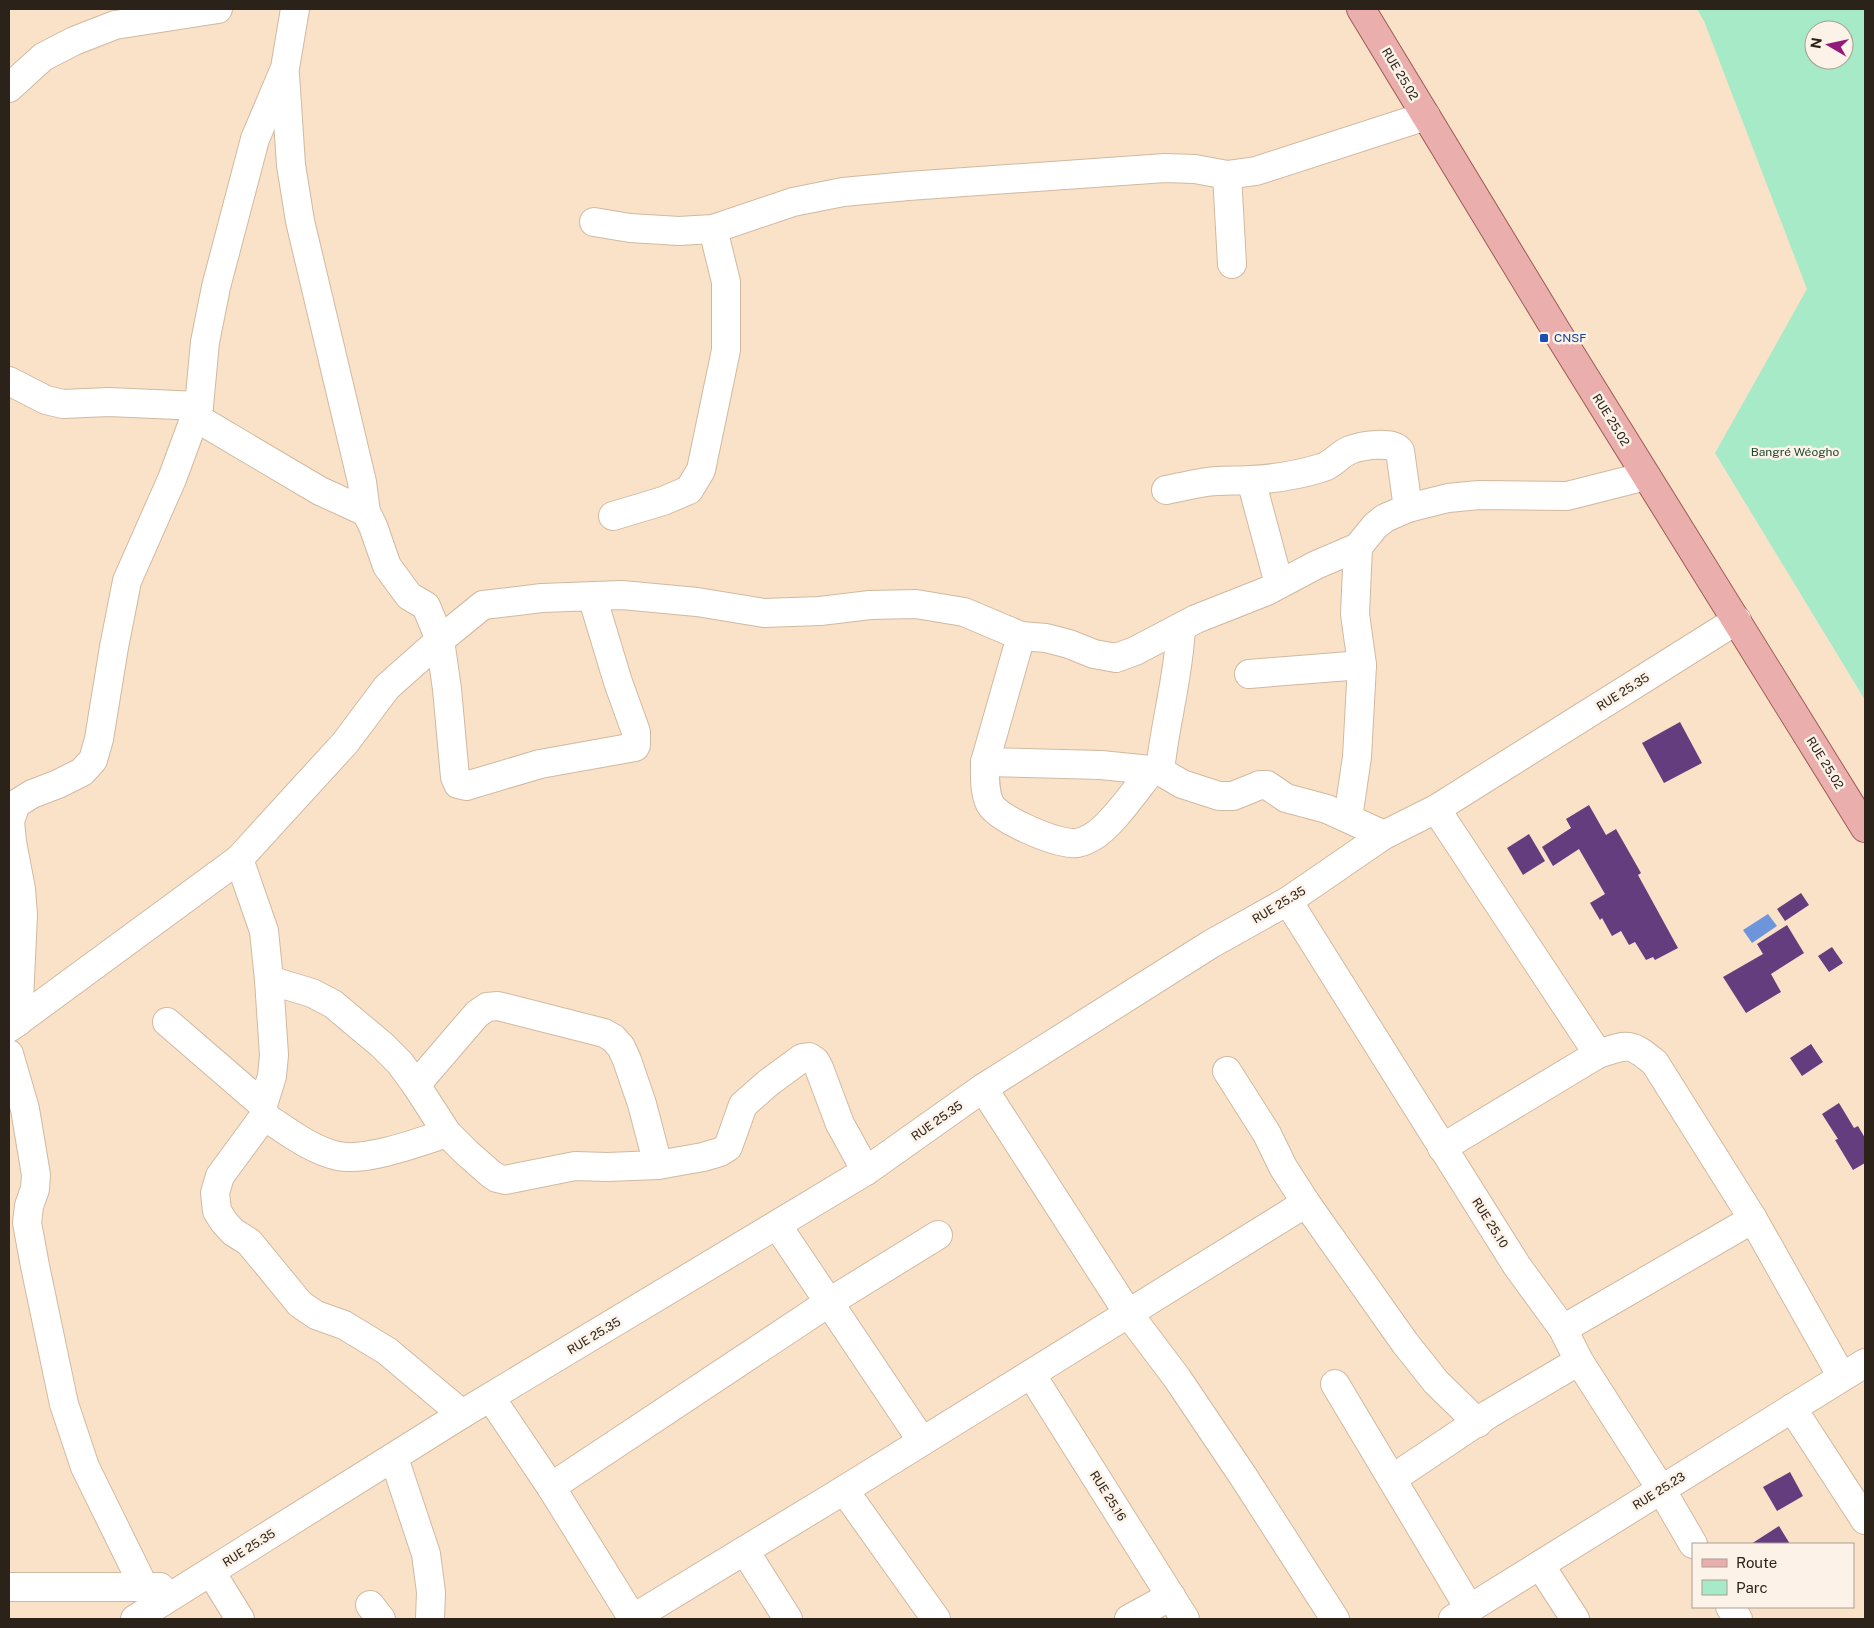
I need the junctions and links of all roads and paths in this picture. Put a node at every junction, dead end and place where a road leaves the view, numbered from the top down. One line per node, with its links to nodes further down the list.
1 (218, 9): 4 (street)
2 (295, 9): 5 (street)
3 (1361, 9): 7 (main road, RUE 25.02)
4 (113, 17): 6 (street)
5 (285, 68): 13 (street); 18 (street)
6 (9, 88)
7 (1426, 116): 8 (street); 14 (main road, RUE 25.02)
8 (1227, 175): 10 (street); 11 (street)
9 (594, 222): 10 (street)
10 (713, 228): 19 (street)
11 (1232, 264)
12 (9, 381): 13 (street)
13 (197, 412): 18 (street); 39 (street)
14 (1646, 476): 17 (street); 23 (main road, RUE 25.02)
15 (1251, 480): 16 (street); 17 (street); 21 (street)
16 (1166, 490)
17 (1408, 508): 20 (street)
18 (366, 512): 26 (street)
19 (613, 516)
20 (1358, 547): 21 (street); 27 (street)
21 (1279, 584): 24 (street)
22 (592, 596): 25 (street); 26 (street); 26 (street)
23 (1737, 620): 31 (street, RUE 25.35); 33 (main road, RUE 25.02)
24 (1181, 627): 25 (street); 30 (street)
25 (1021, 636): 29 (street)
26 (440, 640): 35 (street)
27 (1362, 665): 28 (street); 32 (street)
28 (1249, 674)
29 (985, 762): 30 (street); 30 (street)
30 (1156, 770): 32 (street)
31 (1436, 809): 34 (street, RUE 25.35); 41 (street)
32 (1348, 818): 34 (street)
33 (1865, 828)
34 (1384, 835): 36 (street, RUE 25.35)
35 (239, 859): 37 (street); 39 (street)
36 (1288, 901): 44 (street, RUE 25.35); 47 (street, RUE 25.10)
37 (269, 980): 43 (street); 45 (street)
38 (168, 1022): 45 (street)
39 (13, 1025)
40 (9, 1054): 77 (street)
41 (1598, 1054): 47 (street); 51 (street)
42 (1227, 1071): 50 (street)
43 (416, 1085): 46 (street); 48 (street)
44 (983, 1088): 49 (street, RUE 25.35); 55 (street)
45 (263, 1111): 46 (street); 63 (street)
46 (447, 1133): 48 (street)
47 (1442, 1148): 56 (street, RUE 25.10)
48 (658, 1165): 49 (street)
49 (866, 1171): 52 (street, RUE 25.35)
50 (1306, 1203): 55 (street); 64 (street)
51 (1753, 1219): 56 (street); 59 (street)
52 (777, 1225): 54 (street); 61 (street, RUE 25.35)
53 (938, 1235): 54 (street)
54 (828, 1303): 65 (street); 68 (street)
55 (1128, 1313): 58 (street); 90 (street)
56 (1563, 1329): 57 (street, RUE 25.10)
57 (1579, 1361): 64 (street); 69 (street, RUE 25.10)
58 (1031, 1374): 65 (street); 79 (street, RUE 25.16)
59 (1857, 1374): 62 (street, RUE 25.23)
60 (1335, 1384): 67 (street)
61 (491, 1398): 63 (street, RUE 25.35); 68 (street)
62 (1792, 1408): 69 (street, RUE 25.23); 71 (street)
63 (462, 1414): 66 (street, RUE 25.35)
64 (1478, 1423): 67 (street)
65 (922, 1441): 70 (street)
66 (394, 1458): 75 (street, RUE 25.35); 84 (street)
67 (1392, 1479): 81 (street)
68 (551, 1487): 85 (street)
69 (1661, 1489): 72 (street, RUE 25.10); 74 (street, RUE 25.23)
70 (844, 1490): 73 (street); 87 (street)
71 (1865, 1520)
72 (1692, 1543)
73 (745, 1551): 85 (street); 86 (street)
74 (1540, 1565): 81 (street, RUE 25.23); 91 (street)
75 (211, 1572): 78 (street, RUE 25.35); 83 (street)
76 (9, 1587): 77 (street)
77 (144, 1587): 78 (street)
78 (187, 1587): 82 (street, RUE 25.35)
79 (1171, 1596): 88 (street); 89 (street, RUE 25.16)
80 (1731, 1608): 92 (street)
81 (1461, 1614)
82 (135, 1619)
83 (240, 1619)
84 (430, 1619)
85 (633, 1619)
86 (788, 1619)
87 (936, 1619)
88 (1129, 1619)
89 (1185, 1619)
90 (1335, 1619)
91 (1575, 1619)
92 (1738, 1619)

